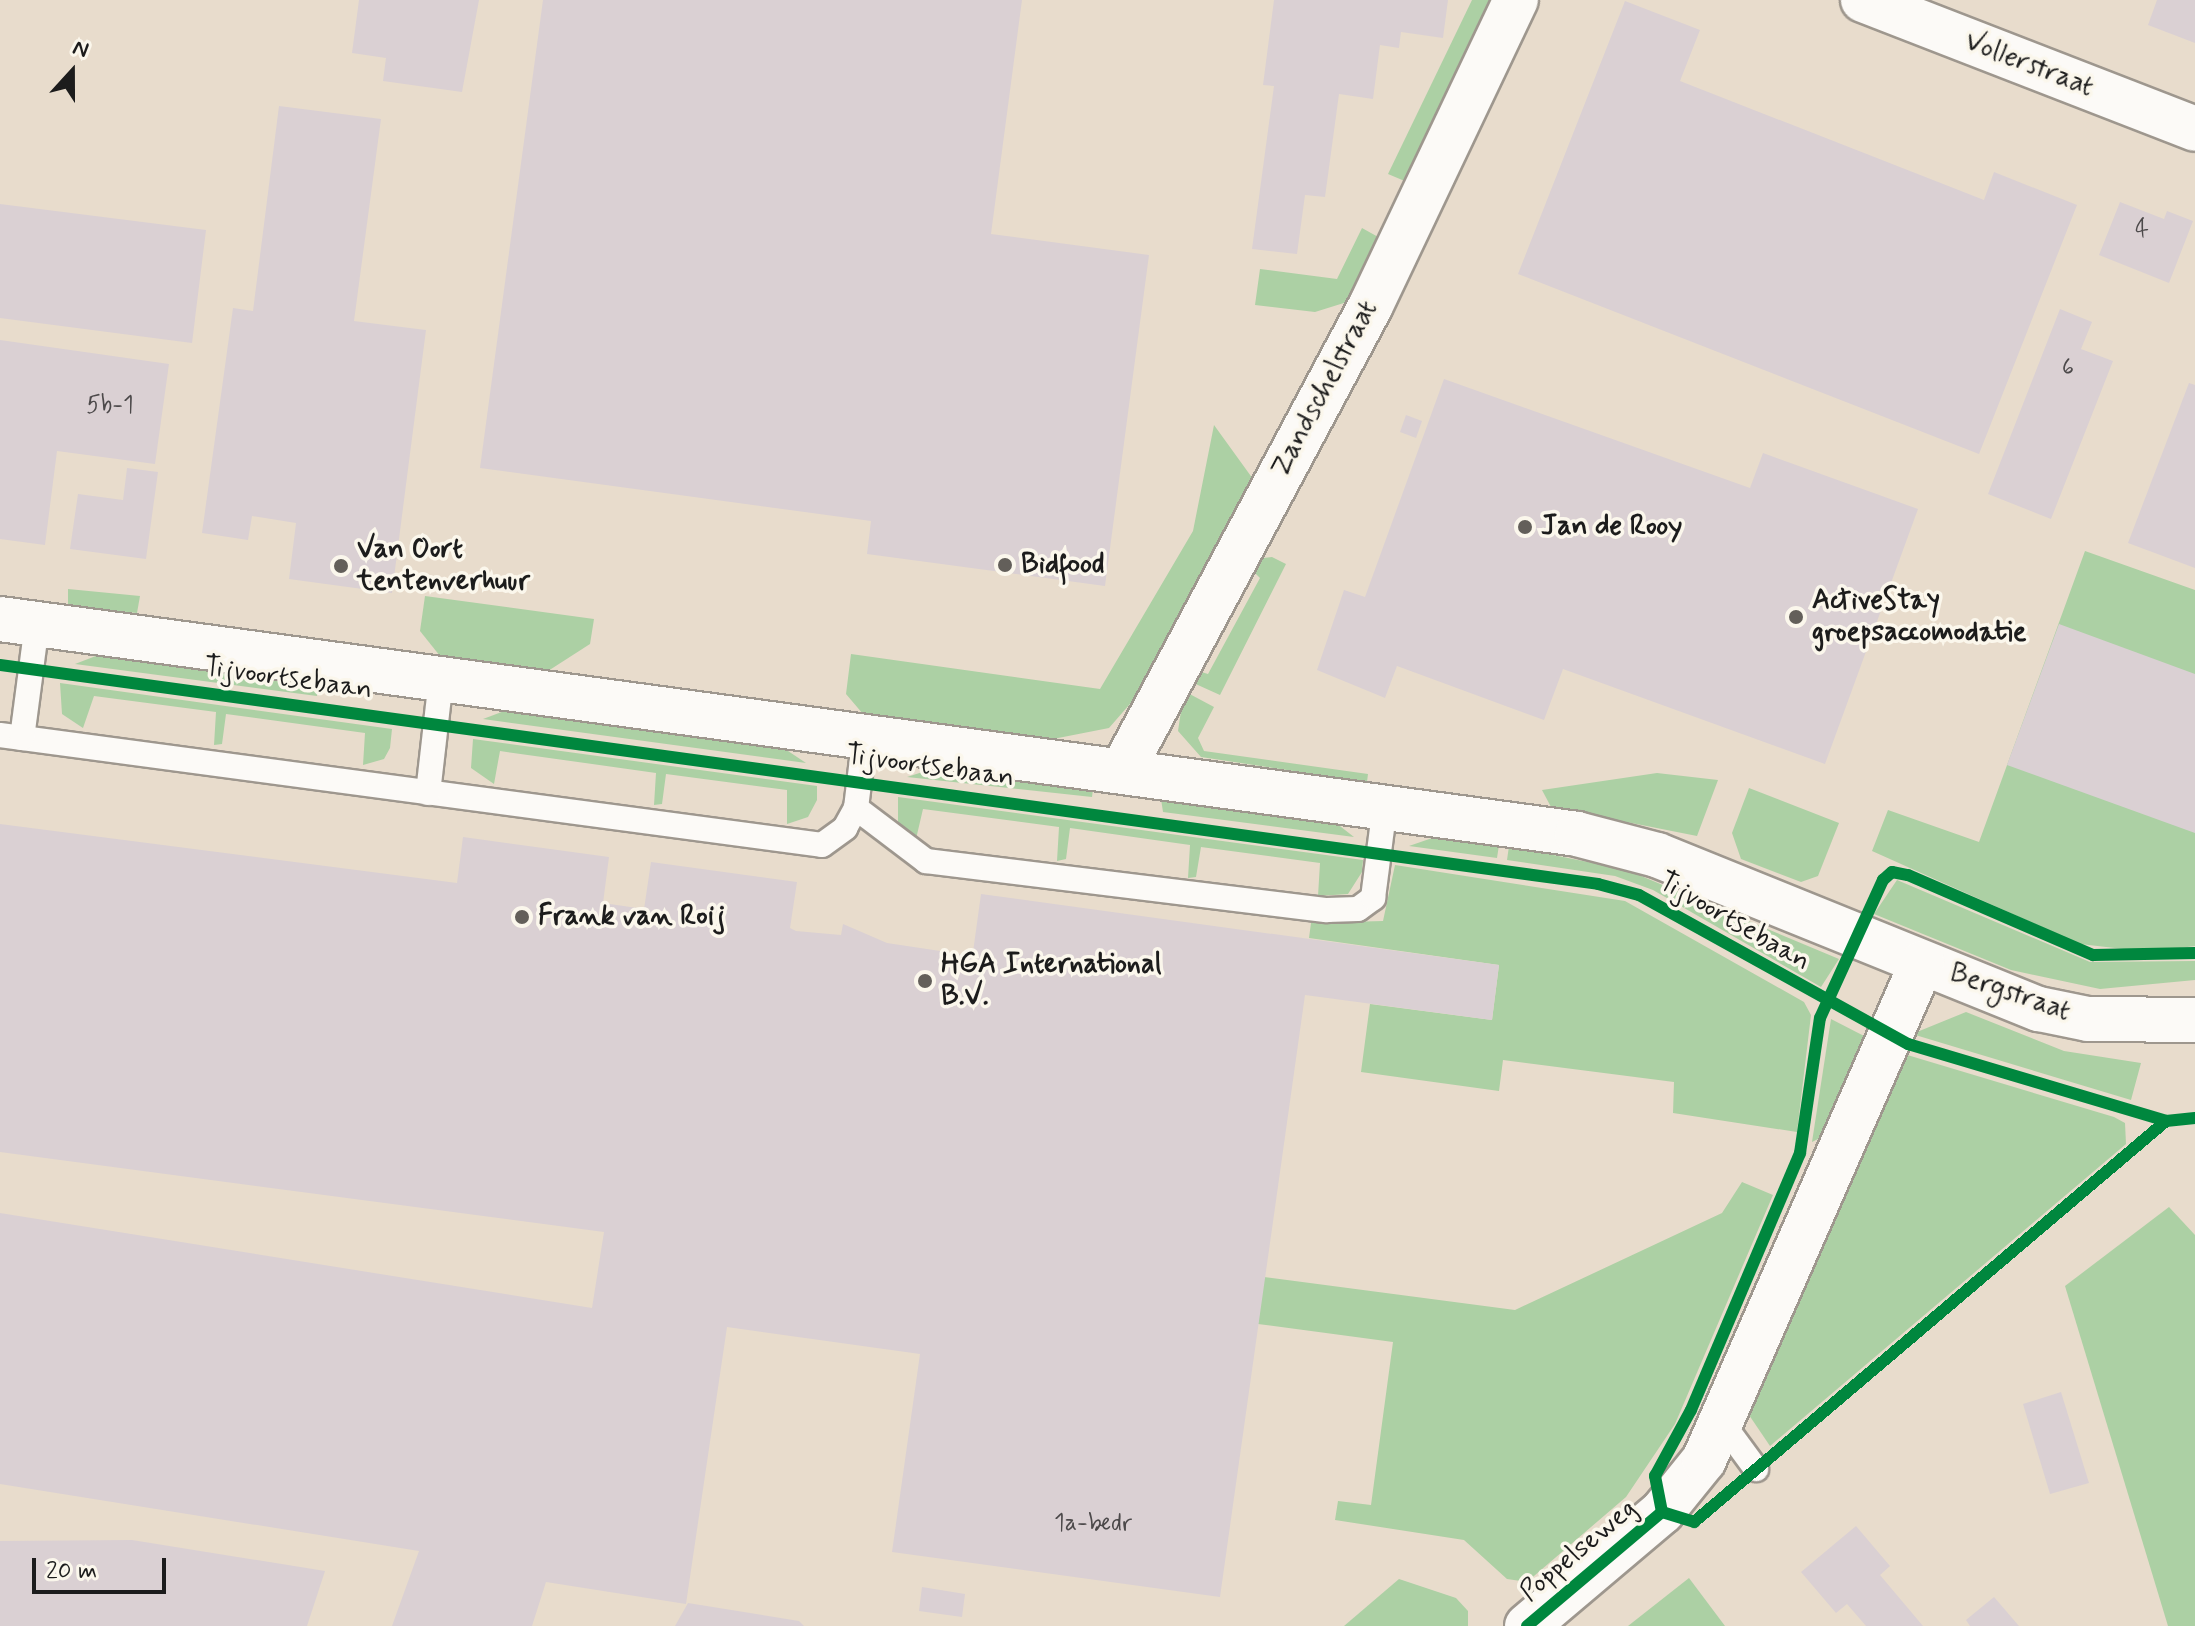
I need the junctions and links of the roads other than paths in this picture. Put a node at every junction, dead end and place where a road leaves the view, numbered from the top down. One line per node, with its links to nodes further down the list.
1 (1516, 0): 8 (street, Zandschelstraat)
2 (1863, 0): 3 (street, Vollerstraat)
3 (2195, 129)
4 (18, 622): 5 (street, Tijvoortsebaan); 7 (lane)
5 (441, 679): 6 (street, Tijvoortsebaan); 9 (lane)
6 (865, 735): 8 (street, Tijvoortsebaan); 11 (lane)
7 (11, 736): 9 (lane)
8 (1122, 771): 10 (street, Tijvoortsebaan)
9 (428, 793): 11 (lane)
10 (1385, 806): 11 (lane); 12 (street, Tijvoortsebaan)
11 (856, 808)
12 (1922, 963): 13 (street, Bergstraat); 14 (street, Poppelseweg)
13 (2195, 1020)
14 (1723, 1424): 15 (lane); 16 (street, Poppelseweg)
15 (1756, 1469)
16 (1527, 1626)

